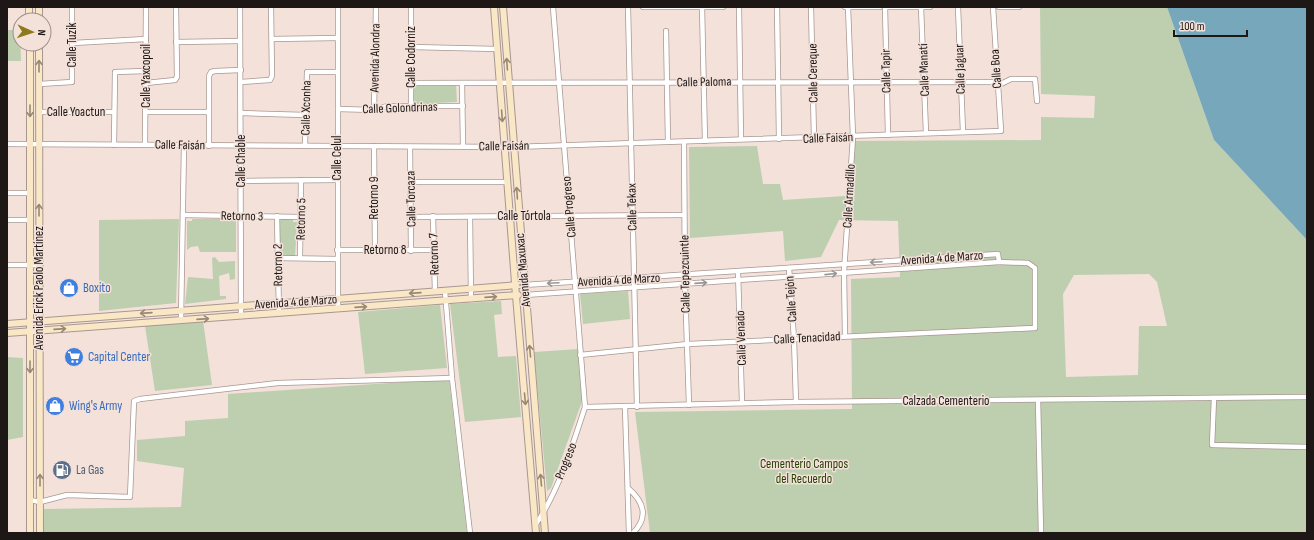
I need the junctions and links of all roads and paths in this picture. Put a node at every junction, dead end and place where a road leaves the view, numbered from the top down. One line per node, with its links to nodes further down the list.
1 (72, 7): 37 (street, Calle Tuzik)
2 (146, 7): 33 (street, Calle Yaxcopoil)
3 (176, 7): 36 (street)
4 (240, 7): 35 (street, Calle Chable)
5 (271, 7): 34 (street)
6 (338, 7): 32 (street, Calle Celul)
7 (376, 7): 68 (street, Avenida Alondra)
8 (410, 7): 38 (street, Calle Codorniz)
9 (494, 7): 30 (main road, Avenida Maxuxac)
10 (503, 7): 29 (main road, Avenida Maxuxac)
11 (553, 7): 59 (street, Calle Progreso)
12 (628, 7): 48 (street, Calle Tekax)
13 (643, 7): 28 (street)
14 (723, 7): 28 (street)
15 (739, 7): 45 (street)
16 (777, 7): 51 (street)
17 (811, 7): 52 (street, Calle Cereque)
18 (844, 7): 19 (street)
19 (848, 7): 20 (street); 46 (street, Calle Armadillo)
20 (880, 7)
21 (885, 7): 22 (street); 53 (street, Calle Tapir)
22 (921, 7): 23 (street); 54 (street, Calle Manatí)
23 (930, 7)
24 (958, 7): 55 (street, Calle Jaguar)
25 (993, 7): 63 (street, Calle Boa)
26 (999, 7): 27 (street)
27 (1018, 7)
28 (702, 8): 50 (street)
29 (504, 26): 30 (main road); 58 (main road, Avenida Maxuxac, one-way to 29)
30 (495, 27): 39 (main road, Avenida Maxuxac)
31 (666, 31): 49 (street)
32 (337, 38): 34 (street); 44 (street, Calle Celul)
33 (146, 39): 37 (street); 43 (street, Calle Yaxcopoil)
34 (272, 39): 47 (street)
35 (240, 41): 36 (street); 42 (street, Calle Chable)
36 (176, 42): 56 (street)
37 (73, 43): 60 (street, Calle Tuzik)
38 (412, 47): 39 (street); 57 (street, Calle Codorniz)
39 (497, 49): 62 (main road, Avenida Maxuxac)
40 (30, 52): 87 (main road, Avenida Erick Paolo Martínez, one-way to 87)
41 (39, 52): 60 (main road, Avenida Erick Paolo Martínez, one-way to 41)
42 (241, 70): 47 (street, Calle Chable); 72 (street)
43 (146, 71): 56 (street, Calle Yaxcopoil); 70 (street)
44 (337, 72): 67 (street, Calle Celul); 74 (street, Calle Xconha)
45 (740, 81): 50 (street, Calle Paloma); 51 (street, Calle Paloma); 82 (street)
46 (852, 81): 52 (street, Calle Paloma); 53 (street, Calle Paloma); 79 (street, Calle Armadillo)
47 (241, 82): 73 (street, Calle Chable)
48 (630, 82): 49 (street, Calle Paloma); 59 (street, Calle Paloma); 91 (street, Calle Tekax)
49 (668, 82): 50 (street, Calle Paloma); 85 (street)
50 (703, 82): 83 (street)
51 (778, 82): 52 (street, Calle Paloma); 81 (street)
52 (814, 82): 80 (street, Calle Cereque)
53 (886, 82): 54 (street, Calle Paloma); 78 (street, Calle Tapir)
54 (925, 82): 55 (street, Calle Paloma); 77 (street, Calle Manatí)
55 (961, 82): 63 (street, Calle Paloma); 76 (street, Calle Jaguar)
56 (146, 83): 71 (street, Calle Yaxcopoil)
57 (411, 83): 61 (street, Calle Paloma); 66 (street, Calle Codorniz)
58 (509, 83): 59 (street, Calle Paloma); 62 (street, Calle Paloma); 101 (main road, Avenida Maxuxac)
59 (558, 83): 96 (street, Calle Progreso)
60 (39, 84): 69 (main road, Avenida Erick Paolo Martínez)
61 (462, 84): 62 (street, Calle Paloma); 65 (street)
62 (500, 84): 100 (main road, Avenida Maxuxac, one-way to 100)
63 (997, 84): 64 (street); 75 (street, Calle Boa)
64 (1037, 101)
65 (462, 106): 66 (street, Calle Golondrinas); 99 (street)
66 (411, 107): 68 (street, Calle Golondrinas)
67 (338, 109): 68 (street, Calle Golondrinas); 95 (street, Calle Celul)
68 (374, 110)
69 (39, 112): 70 (street, Calle Yoactun); 84 (main road, Avenida Erick Paolo Martínez)
70 (114, 112): 92 (street)
71 (146, 112): 72 (street); 89 (street, Calle Yaxcopoil)
72 (209, 112): 97 (street)
73 (241, 113): 74 (street); 90 (street, Calle Chable)
74 (306, 115): 94 (street, Calle Xconha)
75 (1001, 131): 76 (street, Calle Faisán)
76 (963, 132): 77 (street, Calle Faisán)
77 (926, 133): 78 (street, Calle Faisán)
78 (888, 135): 79 (street, Calle Faisán)
79 (853, 137): 80 (street, Calle Faisán); 136 (street, Calle Armadillo)
80 (814, 138): 81 (street, Calle Faisán)
81 (779, 139): 82 (street, Calle Faisán)
82 (741, 140): 83 (street, Calle Faisán)
83 (705, 141): 86 (street, Calle Faisán)
84 (39, 142): 87 (street, Calle Faisán); 92 (street, Calle Faisán); 139 (main road, Avenida Erick Paolo Martínez, one-way to 84)
85 (668, 142): 86 (street, Calle Faisán); 91 (street, Calle Faisán)
86 (684, 142): 114 (street, Calle Tepezcuintle)
87 (30, 143): 88 (street, Calle Faisán); 109 (main road, Avenida Erick Paolo Martínez)
88 (7, 144)
89 (145, 144): 92 (street, Calle Faisán); 93 (street, Calle Faisán)
90 (241, 144): 94 (street, Calle Faisán); 97 (street, Calle Faisán); 105 (street, Calle Chable)
91 (631, 144): 96 (street, Calle Faisán); 118 (street, Calle Tekax)
92 (114, 145)
93 (184, 145): 97 (street, Calle Faisán); 110 (street)
94 (306, 145): 95 (street, Calle Faisán)
95 (337, 145): 98 (street, Calle Faisán); 104 (street, Calle Celul)
96 (563, 145): 101 (street, Calle Faisán); 121 (street, Calle Progreso)
97 (210, 146)
98 (374, 146): 102 (street, Calle Faisán); 125 (street, Retorno 9)
99 (463, 146): 100 (street, Calle Faisán); 102 (street, Calle Faisán)
100 (504, 146): 101 (street, Calle Faisán); 107 (main road, Avenida Maxuxac)
101 (513, 146): 113 (main road, Avenida Maxuxac, one-way to 101)
102 (410, 147): 106 (street, Calle Torcaza)
103 (301, 180): 104 (street); 105 (street); 119 (street, Retorno 5)
104 (337, 180): 124 (street, Calle Celul)
105 (241, 181): 111 (street, Calle Chable)
106 (410, 182): 107 (street); 120 (street, Calle Torcaza)
107 (507, 182): 112 (main road, Avenida Maxuxac)
108 (7, 193): 109 (street)
109 (30, 193): 123 (main road, Avenida Erick Paolo Martínez)
110 (184, 215): 111 (street, Retorno 3); 166 (street)
111 (240, 215): 115 (street, Retorno 3); 164 (street, Calle Chable)
112 (510, 215): 113 (street, Calle Tórtola); 117 (street, Calle Tórtola); 152 (main road, Avenida Maxuxac)
113 (519, 215): 121 (street, Calle Tórtola); 151 (main road, Avenida Maxuxac)
114 (684, 215): 118 (street, Calle Tórtola); 145 (street, Calle Tepezcuintle)
115 (278, 216): 119 (street, Retorno 3); 130 (street, Retorno 2)
116 (433, 216): 117 (street, Calle Tórtola); 120 (street, Calle Tórtola); 127 (street, Retorno 7)
117 (470, 216): 154 (street)
118 (632, 216): 121 (street, Calle Tórtola); 147 (street, Calle Tekax)
119 (301, 217): 128 (street, Retorno 5)
120 (411, 217): 126 (street, Calle Torcaza)
121 (570, 217): 149 (street, Calle Progreso)
122 (7, 220): 123 (street)
123 (30, 220): 135 (main road, Avenida Erick Paolo Martínez)
124 (338, 250): 125 (street, Retorno 8); 131 (street, Calle Celul)
125 (375, 250): 126 (street, Retorno 8)
126 (411, 250): 127 (street, Retorno 8)
127 (433, 250): 156 (street, Retorno 7)
128 (300, 257): 130 (street); 131 (street)
129 (964, 257): 132 (street, Avenida 4 de Marzo); 134 (street, Avenida 4 de Marzo); 137 (street)
130 (278, 258): 163 (street, Retorno 2)
131 (337, 259): 160 (street, Calle Celul)
132 (930, 259): 133 (street, Avenida 4 de Marzo); 140 (street)
133 (893, 261): 136 (street, Avenida 4 de Marzo, one-way to 136); 142 (street)
134 (999, 262): 137 (street, Avenida 4 de Marzo); 176 (street, Calle Tenacidad)
135 (30, 264): 138 (street); 139 (street); 170 (main road, Avenida Erick Paolo Martínez)
136 (845, 264): 141 (street, Avenida 4 de Marzo); 144 (street, Calle Armadillo)
137 (966, 264): 140 (street, Avenida 4 de Marzo)
138 (7, 265)
139 (39, 265): 171 (main road, Avenida Erick Paolo Martínez)
140 (931, 267): 142 (street, Avenida 4 de Marzo)
141 (789, 268): 143 (street, Avenida 4 de Marzo); 146 (street, Calle Tejón)
142 (894, 269): 144 (street, Avenida 4 de Marzo)
143 (738, 272): 145 (street, Avenida 4 de Marzo); 148 (street, Calle Venado)
144 (844, 272): 146 (street, Avenida 4 de Marzo, one-way to 144); 176 (street, Calle Armadillo)
145 (685, 275): 147 (street, Avenida 4 de Marzo); 150 (street, Calle Tepezcuintle)
146 (790, 278): 148 (street, Avenida 4 de Marzo); 177 (street, Calle Tejón)
147 (634, 279): 149 (street, Avenida 4 de Marzo); 153 (street, Calle Tekax)
148 (738, 281): 150 (street, Avenida 4 de Marzo, one-way to 148); 178 (street, Calle Venado)
149 (574, 282): 151 (street, Avenida 4 de Marzo, one-way to 151); 157 (street, Calle Progreso)
150 (685, 284): 153 (street, Avenida 4 de Marzo); 179 (street, Calle Tepezcuintle)
151 (524, 285): 152 (main road, Avenida 4 de Marzo); 158 (main road, Avenida Maxuxac)
152 (515, 286): 154 (main road, Avenida 4 de Marzo); 159 (main road, Avenida Maxuxac)
153 (634, 288): 157 (street, Avenida 4 de Marzo); 180 (street, Calle Tekax)
154 (471, 289): 155 (main road, Avenida 4 de Marzo); 161 (street)
155 (445, 291): 156 (main road, Avenida 4 de Marzo); 162 (street)
156 (435, 292): 160 (main road, Avenida 4 de Marzo, one-way to 160)
157 (575, 292): 158 (street, Avenida 4 de Marzo); 181 (street, Calle Progreso)
158 (525, 295): 159 (main road, Avenida 4 de Marzo); 196 (main road, Avenida Maxuxac, one-way to 158)
159 (516, 296): 161 (main road, Avenida 4 de Marzo, one-way to 159); 197 (main road, Avenida Maxuxac, one-way to 197)
160 (337, 299): 163 (main road, Avenida 4 de Marzo); 165 (street, Calle Celul)
161 (471, 299): 162 (main road, Avenida 4 de Marzo)
162 (445, 301): 165 (main road, Avenida 4 de Marzo, one-way to 162); 182 (street)
163 (279, 303): 164 (main road, Avenida 4 de Marzo); 167 (street, Retorno 2)
164 (241, 306): 166 (main road, Avenida 4 de Marzo); 168 (street, Calle Chable)
165 (338, 309): 167 (main road, Avenida 4 de Marzo)
166 (181, 311): 169 (street); 171 (main road, Avenida 4 de Marzo, one-way to 171)
167 (279, 313): 168 (main road, Avenida 4 de Marzo)
168 (241, 316): 169 (main road, Avenida 4 de Marzo, one-way to 168)
169 (181, 320): 174 (main road, Avenida 4 de Marzo, one-way to 169)
170 (30, 322): 171 (main road, Avenida 4 de Marzo); 172 (main road, Avenida 4 de Marzo); 173 (main road, Avenida Erick Paolo Martínez)
171 (39, 322): 174 (main road, Avenida Erick Paolo Martínez)
172 (7, 324)
173 (30, 331): 174 (main road, Avenida 4 de Marzo); 175 (main road, Avenida 4 de Marzo); 194 (main road, Avenida Erick Paolo Martínez, one-way to 194)
174 (39, 331): 195 (main road, Avenida Erick Paolo Martínez, one-way to 174)
175 (7, 333)
176 (845, 336): 177 (street, Calle Tenacidad)
177 (794, 339): 178 (street, Calle Tenacidad); 186 (street, Calle Tejón)
178 (741, 342): 179 (street, Calle Tenacidad); 187 (street, Calle Venado)
179 (688, 344): 180 (street, Calle Tenacidad); 188 (street, Calle Tepezcuintle)
180 (636, 349): 181 (street, Calle Tenacidad); 190 (street, Calle Tekax)
181 (580, 355): 191 (street, Calle Progreso)
182 (452, 378): 195 (street); 200 (street)
183 (1307, 396): 184 (street, Calzada Cementerio)
184 (1214, 398): 185 (street, Calzada Cementerio); 192 (street)
185 (1038, 400): 186 (street, Calzada Cementerio); 205 (street)
186 (796, 402): 187 (street, Calzada Cementerio)
187 (742, 403): 188 (street, Calzada Cementerio)
188 (689, 405): 190 (street, Calzada Cementerio)
189 (625, 407): 190 (street, Calzada Cementerio); 191 (street, Calzada Cementerio); 193 (street)
190 (637, 407)
191 (585, 408): 196 (street, Progreso)
192 (1307, 447)
193 (628, 488): 203 (street); 204 (street)
194 (30, 500): 195 (street); 198 (main road, Avenida Erick Paolo Martínez)
195 (40, 502): 199 (main road, Avenida Erick Paolo Martínez)
196 (544, 513): 197 (street, Progreso); 202 (main road, Avenida Maxuxac)
197 (536, 524): 201 (main road, Avenida Maxuxac)
198 (30, 533)
199 (40, 533)
200 (470, 533)
201 (536, 533)
202 (545, 533)
203 (629, 533)
204 (633, 533)
205 (1041, 533)

